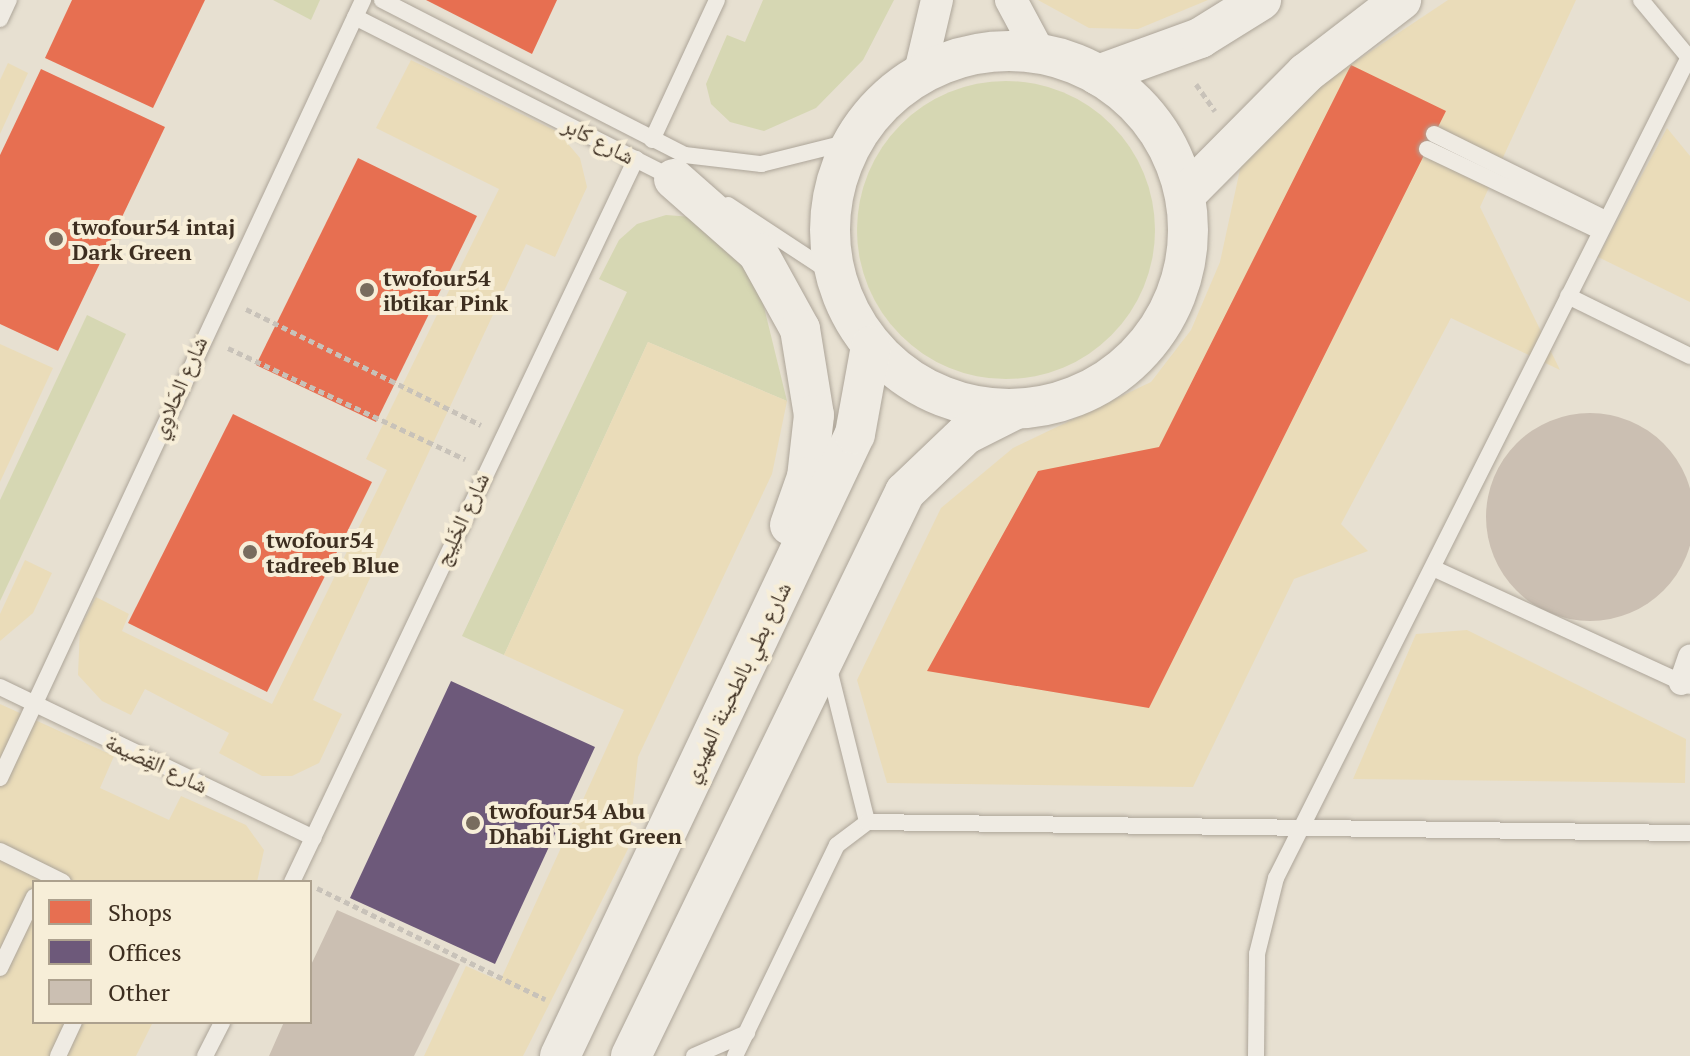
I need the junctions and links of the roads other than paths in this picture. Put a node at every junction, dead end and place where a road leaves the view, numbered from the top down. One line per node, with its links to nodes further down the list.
1 (9, 0): 11 (lane)
2 (363, 0): 10 (lane, شارع الحَلاوِي)
3 (382, 0): 16 (lane, شارع كابر)
4 (717, 0): 16 (lane)
5 (937, 0): 15 (street)
6 (1011, 0): 12 (street)
7 (1261, 0): 14 (street)
8 (1401, 0): 21 (street)
9 (1641, 0): 13 (lane)
10 (355, 17): 19 (lane, شارع كابر); 34 (lane, شارع الحَلاوِي)
11 (0, 19)
12 (1040, 54): 14 (street); 15 (street)
13 (1689, 58): 22 (lane)
14 (1098, 75): 21 (street)
15 (919, 76): 17 (street)
16 (652, 140): 17 (lane, شارع كابر)
17 (853, 141): 23 (street)
18 (1431, 142): 22 (lane)
19 (636, 159): 20 (lane, شارع كابر); 39 (lane, شارع الخَلِيج)
20 (674, 179): 23 (lane, شارع كابر); 29 (street)
21 (1185, 195): 27 (street)
22 (1603, 225): 24 (lane)
23 (836, 276): 25 (street)
24 (1568, 296): 26 (lane); 28 (lane)
25 (871, 346): 27 (street); 29 (street, شارع بطي بالطحينة المهيري)
26 (1690, 356)
27 (1018, 408): 30 (street)
28 (1433, 568): 32 (lane); 37 (lane)
29 (758, 636): 50 (street, شارع بطي بالطحينة المهيري)
30 (825, 654): 36 (lane); 51 (street)
31 (1690, 657): 32 (street)
32 (1686, 685)
33 (0, 687): 34 (lane, شارع القِصَيمة)
34 (35, 705): 35 (lane, شارع الحَلاوِي); 39 (lane, شارع القِصَيمة)
35 (0, 778)
36 (867, 822): 37 (lane); 47 (lane)
37 (1301, 832): 38 (lane); 54 (lane)
38 (1690, 833)
39 (314, 838): 42 (lane, شارع الخَلِيج)
40 (0, 851): 41 (lane)
41 (43, 878)
42 (293, 880)
43 (32, 901): 44 (lane)
44 (0, 968)
45 (73, 1024): 48 (lane)
46 (221, 1024): 49 (lane)
47 (747, 1033): 52 (lane); 53 (lane)
48 (58, 1056)
49 (205, 1056)
50 (560, 1056)
51 (631, 1056)
52 (694, 1056)
53 (735, 1056)
54 (1256, 1056)

